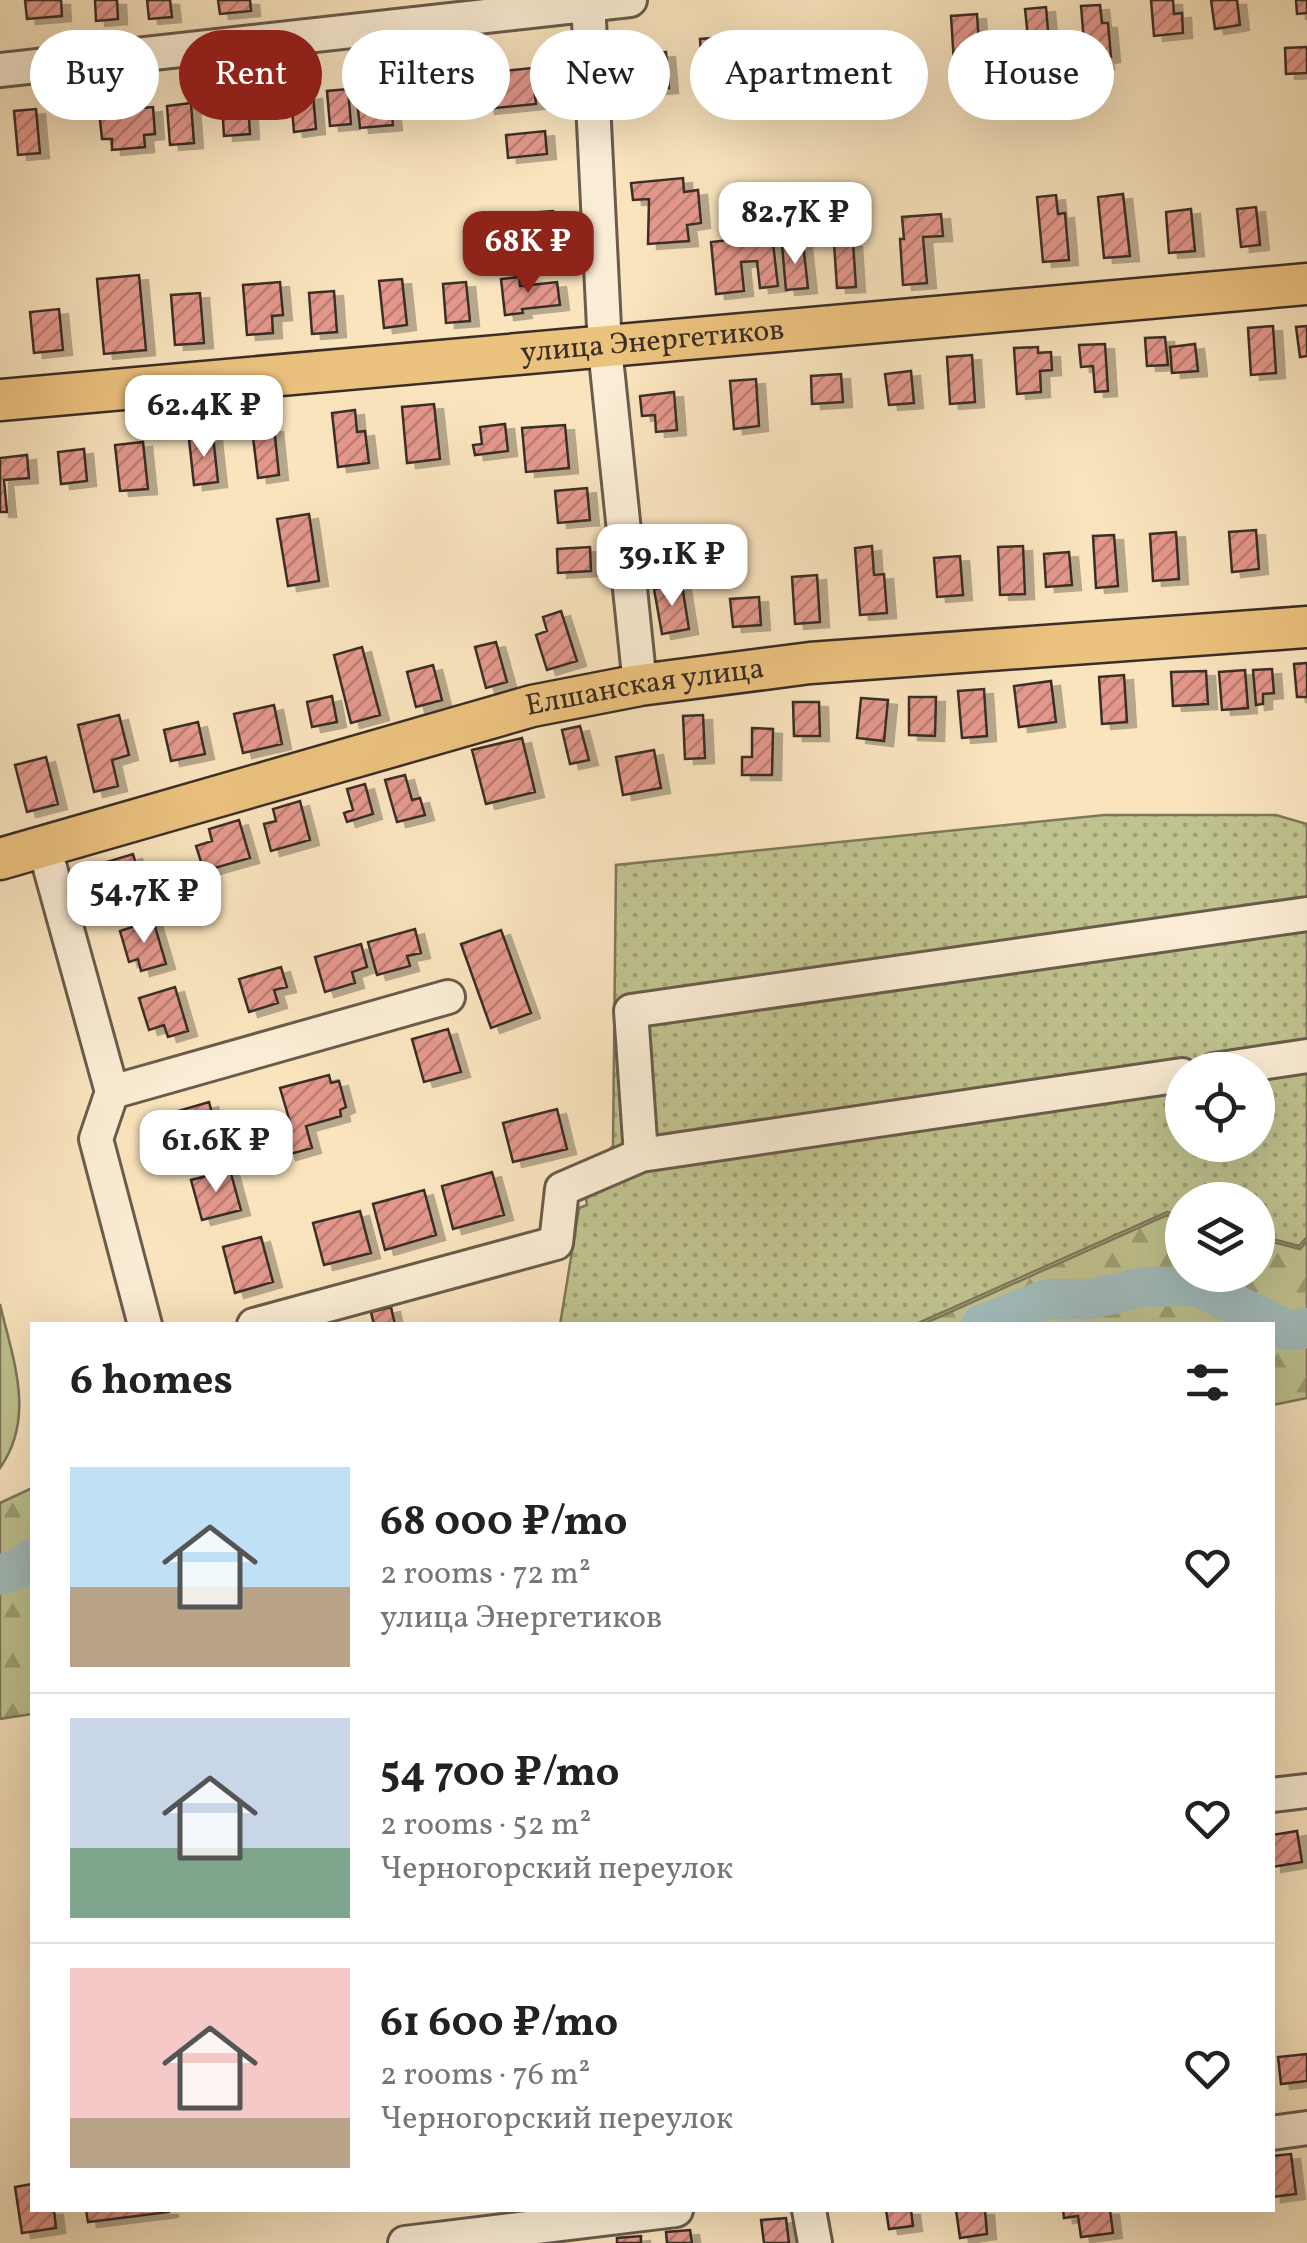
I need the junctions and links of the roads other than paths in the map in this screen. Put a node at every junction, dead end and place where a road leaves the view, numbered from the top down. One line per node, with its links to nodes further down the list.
1 (630, 0): 2 (street)
2 (588, 2): 3 (street); 5 (street)
3 (0, 70)
4 (1307, 284): 5 (main road, улица Энергетиков)
5 (604, 348): 6 (main road, улица Энергетиков); 8 (street)
6 (0, 400)
7 (1307, 627): 8 (main road, Елшанская улица)
8 (640, 686): 9 (main road, Елшанская улица)
9 (44, 846): 10 (main road, Елшанская улица); 16 (street)
10 (0, 858)
11 (1307, 914): 17 (street)
12 (448, 998): 16 (street)
13 (1307, 1056): 14 (street)
14 (1275, 1061)
15 (1165, 1078): 17 (street)
16 (112, 1092): 18 (street)
17 (641, 1155): 19 (street)
18 (144, 1322)
19 (265, 1322)
20 (1307, 1791): 21 (street)
21 (1275, 1796)
22 (1307, 2128): 23 (street)
23 (1275, 2133)
24 (660, 2212): 26 (street)
25 (810, 2212): 27 (street)
26 (405, 2243)
27 (815, 2243)

